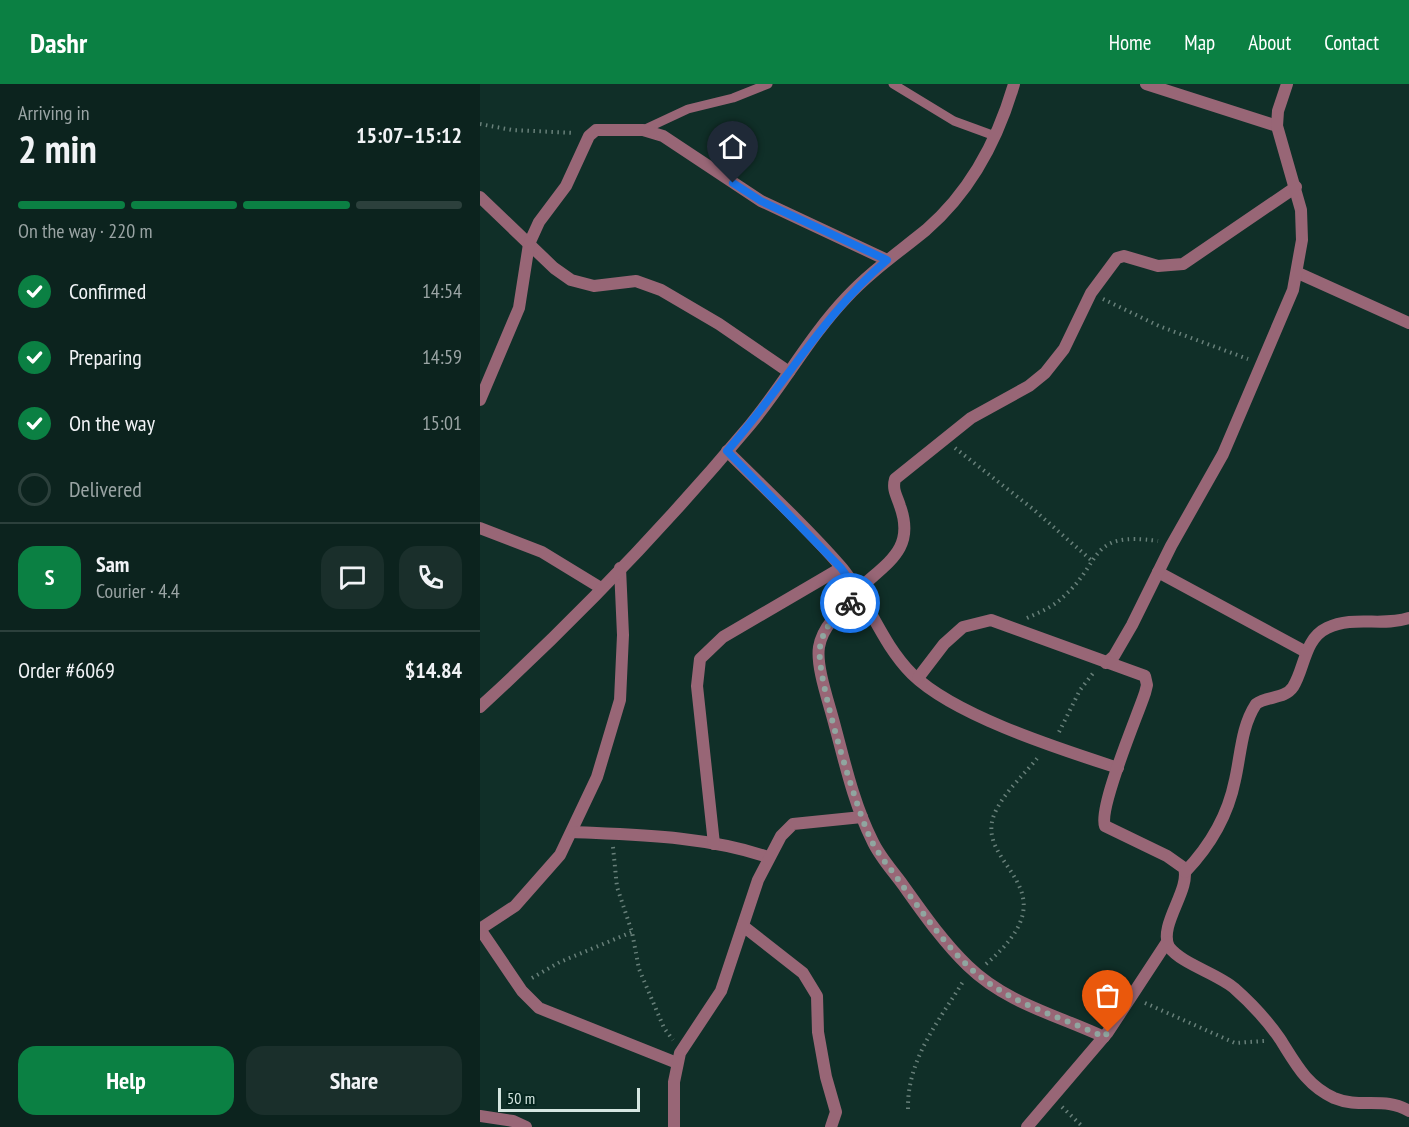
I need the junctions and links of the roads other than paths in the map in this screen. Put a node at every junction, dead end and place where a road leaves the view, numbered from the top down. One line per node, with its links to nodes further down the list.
1 (768, 84): 7 (lane)
2 (892, 84): 8 (lane)
3 (1014, 84): 8 (street)
4 (1146, 84): 6 (street)
5 (1287, 84): 6 (street)
6 (1277, 126): 9 (street)
7 (643, 130): 11 (street); 12 (street)
8 (995, 136): 12 (street)
9 (1296, 188): 13 (street); 23 (street)
10 (480, 197): 11 (street)
11 (529, 244): 15 (street); 16 (street)
12 (887, 260): 15 (street)
13 (1298, 273): 14 (street); 21 (street)
14 (1409, 323)
15 (789, 372): 17 (street)
16 (480, 400)
17 (727, 451): 19 (street); 20 (street)
18 (480, 528): 22 (street)
19 (620, 568): 22 (street); 31 (street)
20 (841, 568): 23 (street); 32 (street)
21 (1158, 572): 25 (street); 26 (street)
22 (601, 588): 28 (street)
23 (860, 593): 27 (street); 30 (street)
24 (1409, 618): 25 (street)
25 (1306, 652): 34 (street)
26 (1104, 662): 27 (street); 29 (street)
27 (918, 678): 29 (street)
28 (480, 707)
29 (1118, 768): 34 (street)
30 (862, 817): 33 (street); 37 (street)
31 (573, 832): 32 (street); 38 (street)
32 (714, 844): 33 (street)
33 (768, 857): 35 (street)
34 (1185, 872): 36 (street)
35 (743, 927): 38 (street); 43 (street)
36 (1167, 942): 37 (street); 39 (street)
37 (1104, 1037): 44 (street)
38 (677, 1063): 42 (street)
39 (1409, 1111)
40 (480, 1116): 41 (street)
41 (526, 1127)
42 (674, 1127)
43 (831, 1127)
44 (1027, 1127)

